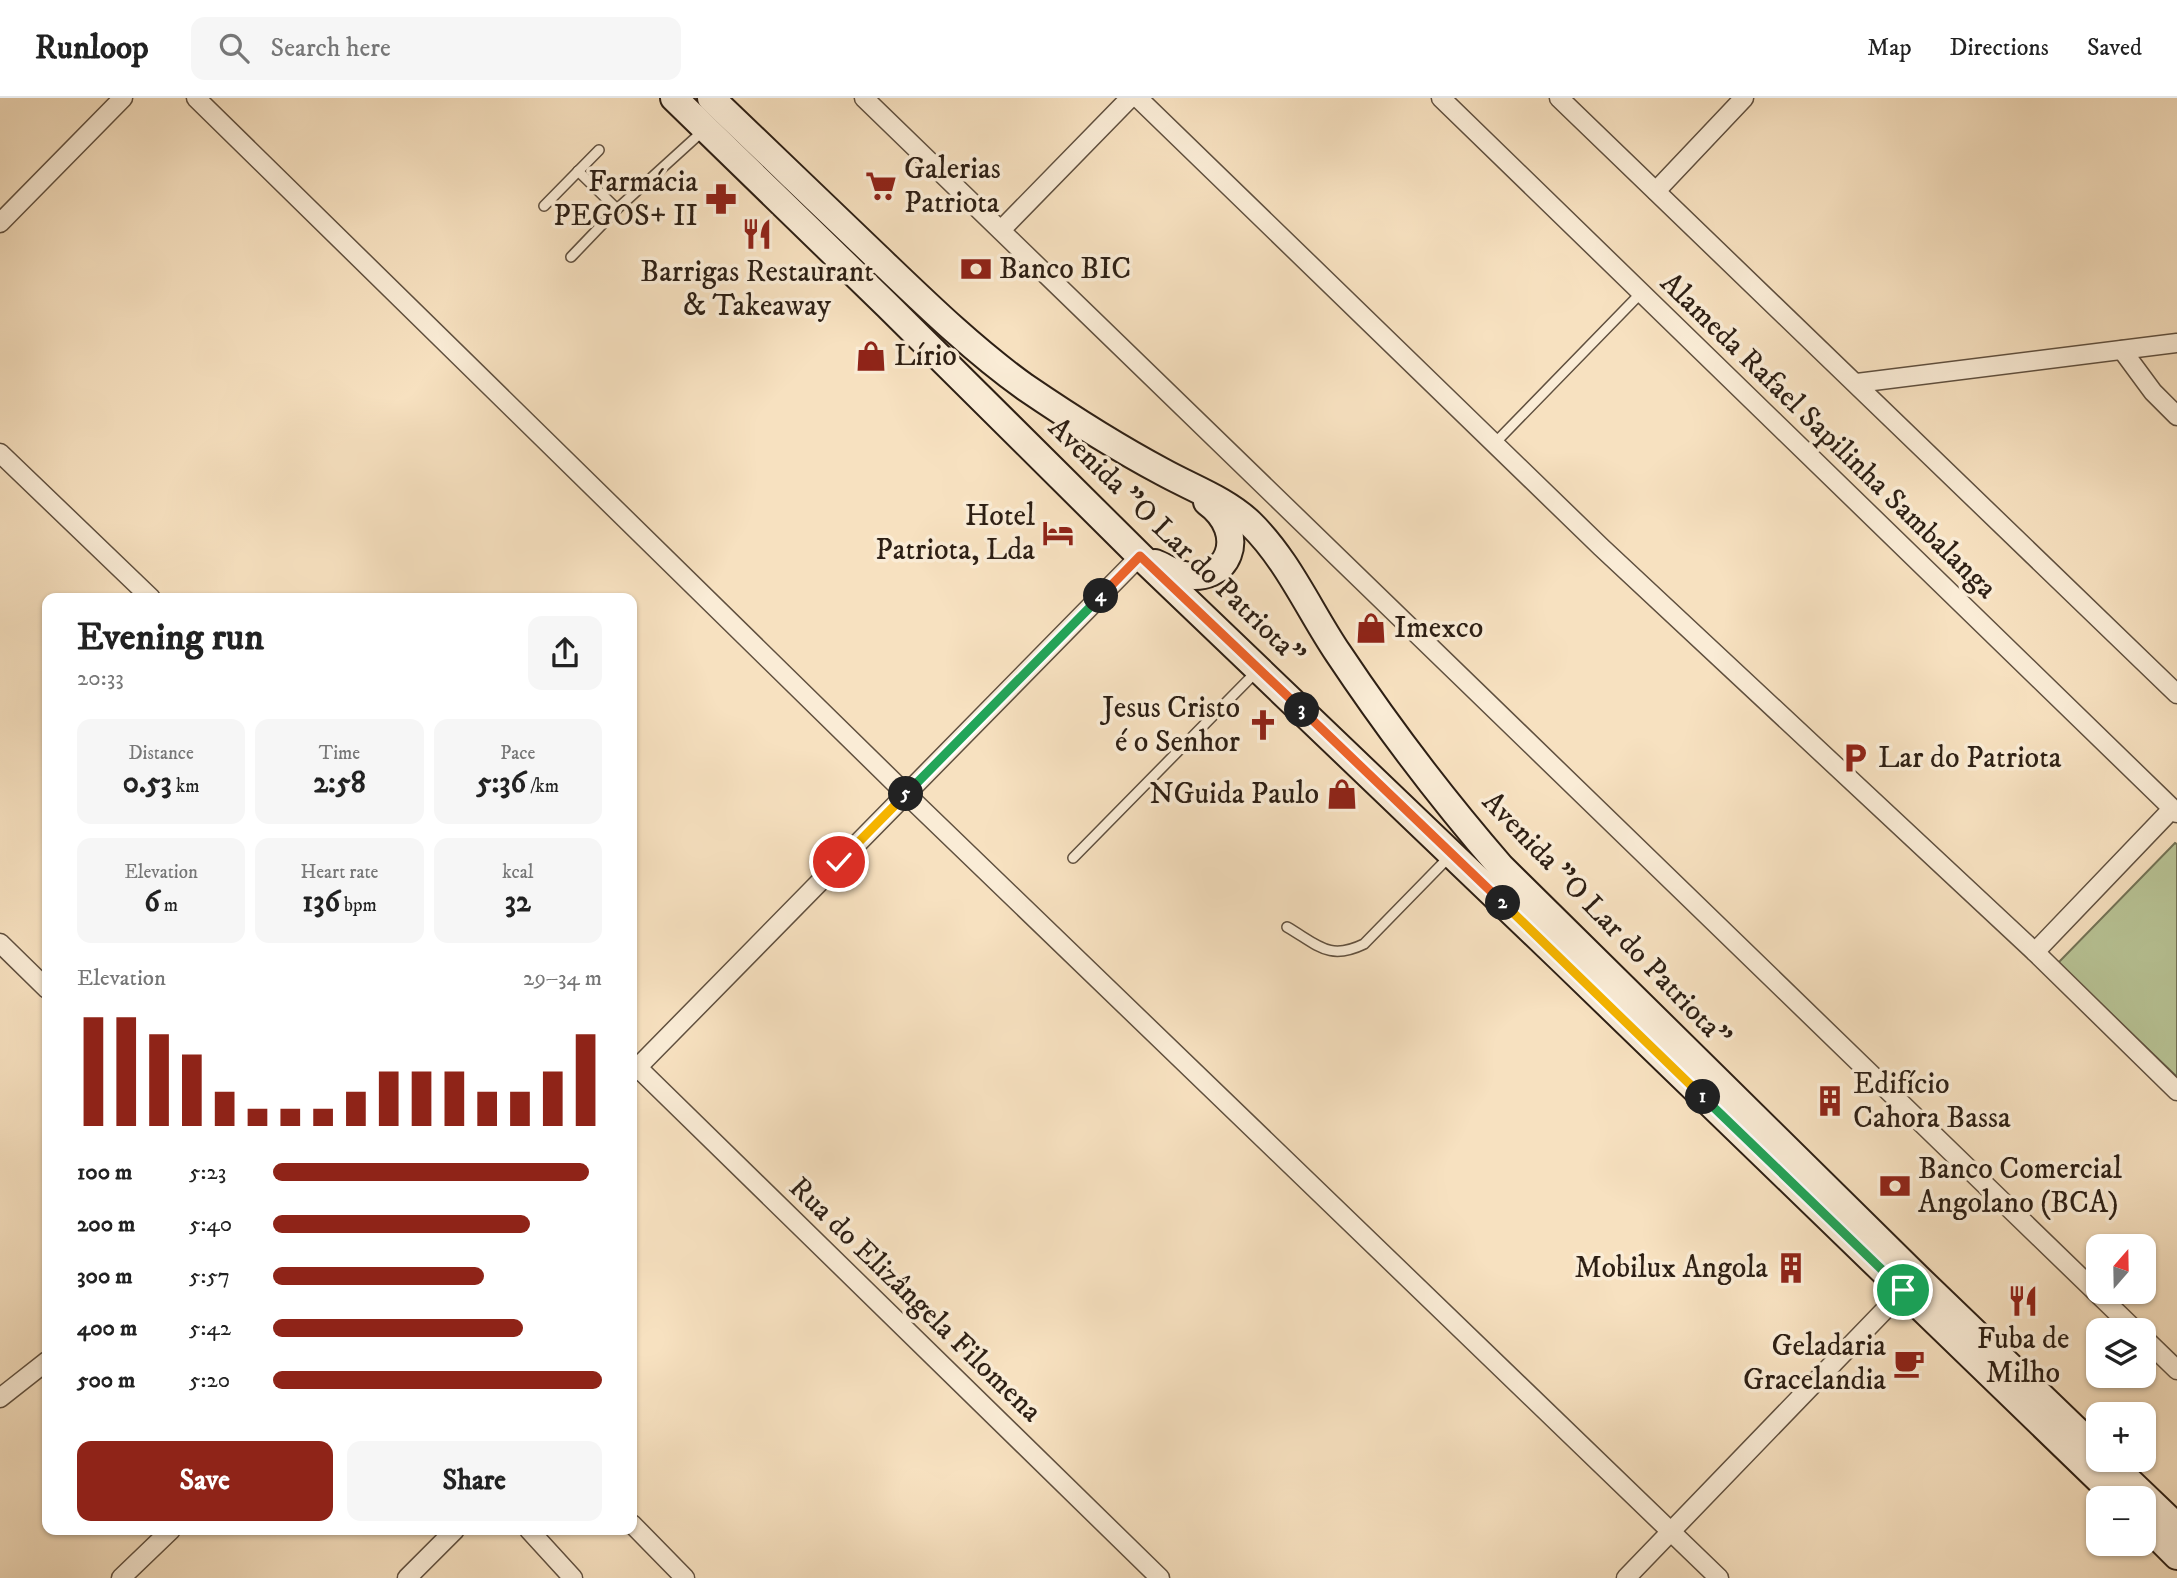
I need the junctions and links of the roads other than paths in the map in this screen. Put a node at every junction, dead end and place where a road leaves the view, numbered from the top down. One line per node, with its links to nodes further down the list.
1 (123, 98): 17 (street)
2 (196, 98): 32 (street)
3 (674, 98): 11 (main road, Avenida "O Lar do Patriota")
4 (710, 98): 27 (main road, Avenida "O Lar do Patriota")
5 (864, 98): 18 (street)
6 (1130, 98): 18 (street)
7 (1138, 98): 25 (street)
8 (1441, 98): 20 (street, Alameda Rafael Sapilinha Sambalanga)
9 (1559, 98): 14 (street, Alameda Rafael Sapilinha Sambalanga)
10 (1744, 98): 14 (street)
11 (706, 129): 16 (lane); 28 (main road, Avenida "O Lar do Patriota")
12 (599, 150): 13 (lane)
13 (578, 171): 15 (lane); 16 (lane)
14 (1656, 191): 23 (street, Alameda Rafael Sapilinha Sambalanga)
15 (544, 206)
16 (617, 209): 19 (lane)
17 (0, 223)
18 (1001, 230): 44 (street)
19 (571, 257)
20 (1641, 293): 25 (lane); 33 (street, Alameda Rafael Sapilinha Sambalanga)
21 (2177, 343): 22 (street)
22 (2122, 350): 23 (street); 24 (street)
23 (1857, 383): 31 (street, Alameda Rafael Sapilinha Sambalanga)
24 (2177, 416)
25 (1494, 444): 38 (street)
26 (0, 453): 29 (street)
27 (1161, 471): 28 (main road); 49 (main road, Avenida "O Lar do Patriota")
28 (1140, 556): 30 (main road, Avenida "O Lar do Patriota"); 32 (street)
29 (146, 593)
30 (1259, 669): 34 (main road, Avenida "O Lar do Patriota"); 35 (lane)
31 (2177, 694)
32 (906, 794): 40 (street); 54 (street)
33 (2175, 811): 38 (street)
34 (1452, 854): 36 (lane); 43 (main road, Avenida "O Lar do Patriota")
35 (1073, 858)
36 (1287, 927)
37 (0, 943): 39 (street)
38 (2035, 952): 42 (street)
39 (42, 984)
40 (637, 1064)
41 (637, 1070): 64 (street, Rua do Elizângela Filomena)
42 (2177, 1091)
43 (1903, 1290): 51 (main road, Avenida "O Lar do Patriota"); 54 (street)
44 (2123, 1318)
45 (2156, 1350): 47 (street)
46 (42, 1365): 48 (street)
47 (2177, 1370)
48 (0, 1398)
49 (2086, 1439)
50 (2119, 1472): 52 (main road)
51 (2106, 1486)
52 (2177, 1527)
53 (637, 1529): 63 (street)
54 (1671, 1531): 65 (street); 66 (street)
55 (166, 1535): 60 (street)
56 (450, 1535): 61 (street)
57 (534, 1535): 62 (street)
58 (2156, 1535): 59 (main road)
59 (2177, 1556)
60 (121, 1578)
61 (407, 1578)
62 (573, 1578)
63 (685, 1578)
64 (1160, 1578)
65 (1626, 1578)
66 (1719, 1578)

